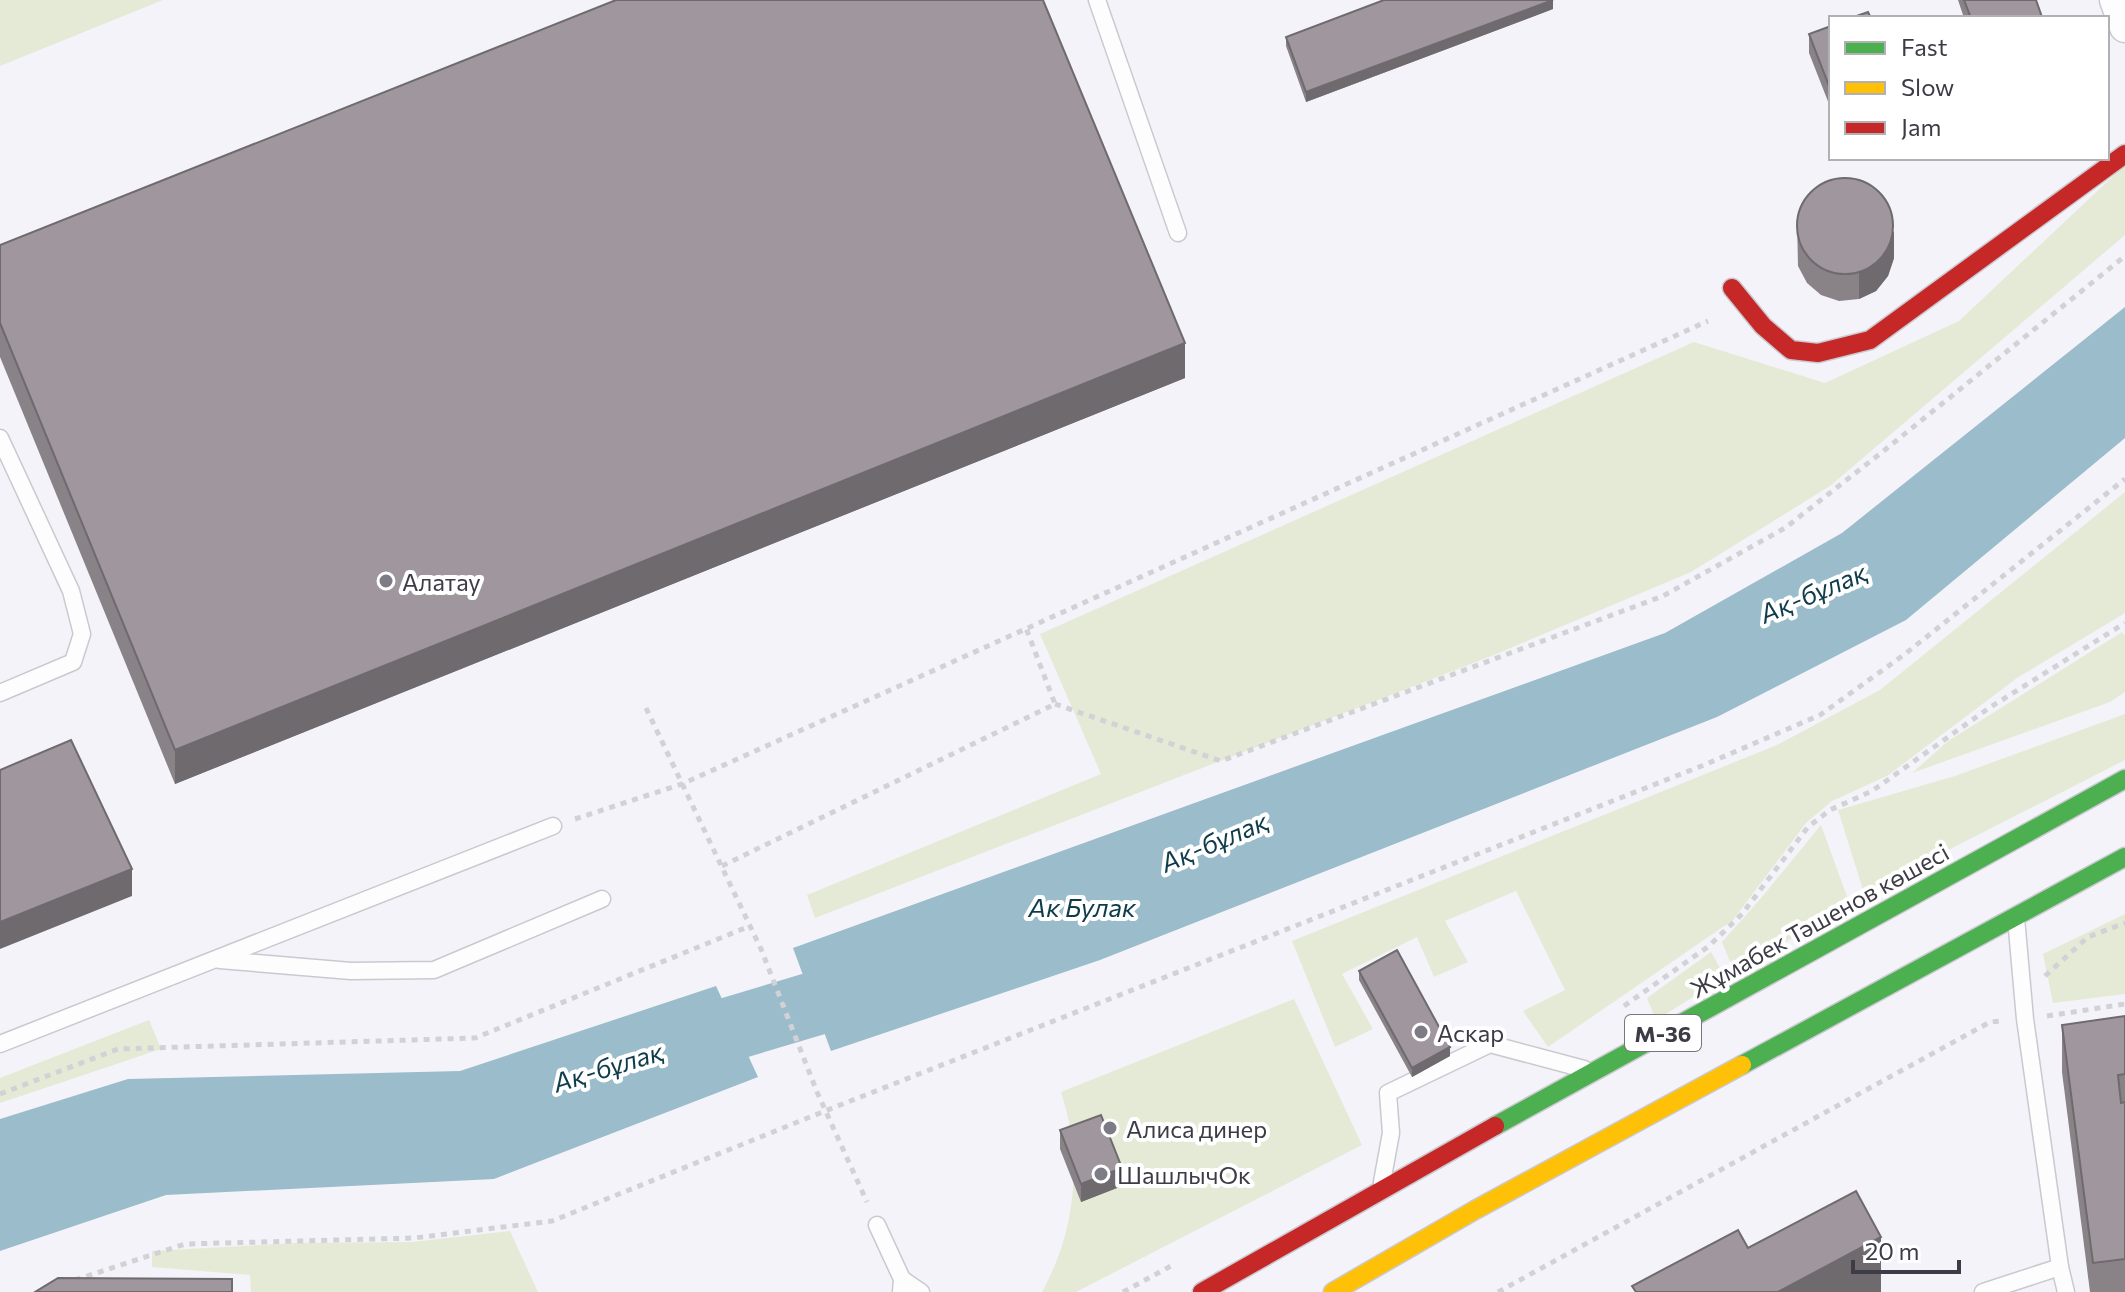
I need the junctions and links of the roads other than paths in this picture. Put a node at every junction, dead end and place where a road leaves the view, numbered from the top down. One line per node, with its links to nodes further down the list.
1 (1097, 0): 5 (lane)
2 (2115, 0): 3 (street)
3 (2125, 27)
4 (2125, 154): 6 (main road)
5 (1178, 233)
6 (1732, 288)
7 (0, 438): 8 (lane)
8 (0, 693)
9 (2125, 779): 16 (main road, Жұмабек Тәшенов көшесі / M-36)
10 (553, 826): 14 (lane)
11 (2125, 857): 13 (main road, M-36)
12 (602, 899): 14 (lane)
13 (2016, 917): 19 (lane); 23 (main road, M-36)
14 (214, 959): 15 (lane)
15 (0, 1044)
16 (1593, 1072): 17 (main road, Жұмабек Тәшенов көшесі / M-36); 17 (lane)
17 (1380, 1191): 22 (main road, Жұмабек Тәшенов көшесі / M-36)
18 (877, 1225): 20 (lane)
19 (2060, 1267): 24 (lane); 25 (lane)
20 (901, 1286): 21 (lane)
21 (921, 1292)
22 (1202, 1292)
23 (1333, 1292)
24 (1983, 1292)
25 (2066, 1292)

